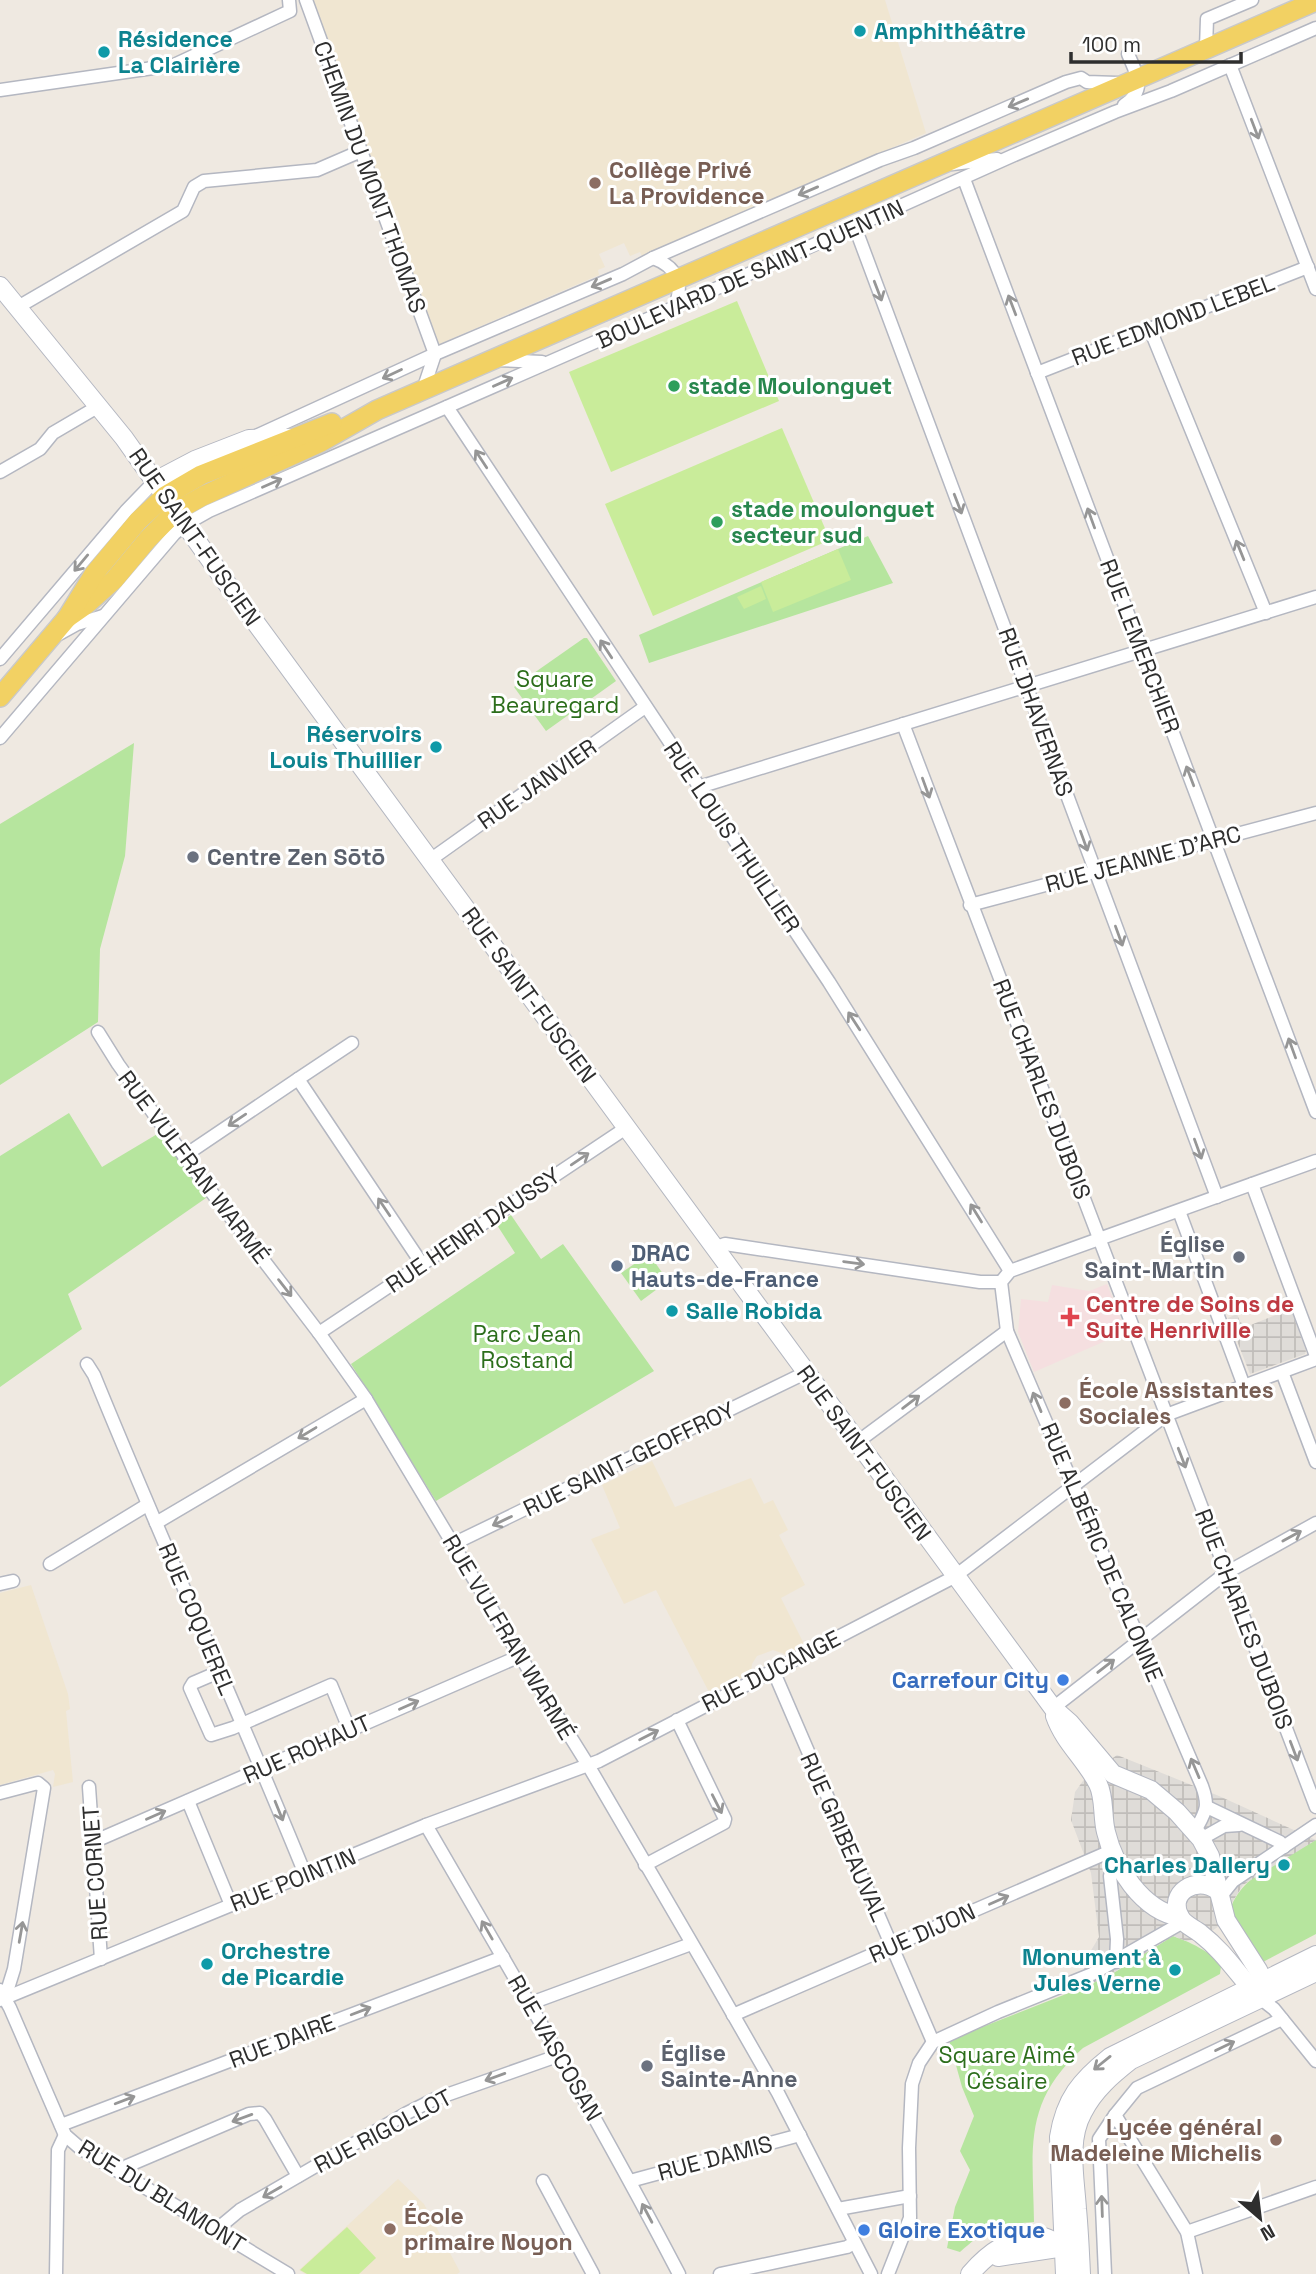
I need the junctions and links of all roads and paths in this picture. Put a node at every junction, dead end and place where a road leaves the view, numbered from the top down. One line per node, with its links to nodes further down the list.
1 (289, 0): 10 (street)
2 (306, 0): 12 (street, CHEMIN DU MONT THOMAS)
3 (1252, 0): 6 (street)
4 (1316, 1): 6 (main road, BOULEVARD DE SAINT-QUENTIN)
5 (1316, 28): 8 (street, BOULEVARD DE SAINT-QUENTIN)
6 (1206, 48): 9 (main road, BOULEVARD DE SAINT-QUENTIN)
7 (1128, 54): 9 (street)
8 (1230, 65): 11 (street, BOULEVARD DE SAINT-QUENTIN); 18 (street, one-way to 18)
9 (1133, 80): 11 (street); 14 (main road, BOULEVARD DE SAINT-QUENTIN); 17 (street, BOULEVARD DE SAINT-QUENTIN, one-way to 17)
10 (0, 90)
11 (1115, 111): 13 (street, BOULEVARD DE SAINT-QUENTIN)
12 (361, 151): 22 (street); 25 (street, CHEMIN DU MONT THOMAS)
13 (1012, 156): 14 (street); 15 (street, BOULEVARD DE SAINT-QUENTIN)
14 (938, 165): 19 (main road, BOULEVARD DE SAINT-QUENTIN)
15 (964, 179): 16 (street, BOULEVARD DE SAINT-QUENTIN); 28 (street, RUE LEMERCHIER, one-way to 15)
16 (855, 227): 23 (street, BOULEVARD DE SAINT-QUENTIN); 44 (street, RUE DHAVERNAS, one-way to 44)
17 (653, 258): 19 (street); 25 (street, BOULEVARD DE SAINT-QUENTIN, one-way to 25)
18 (1308, 267): 21 (street); 24 (street, RUE EDMOND LEBEL)
19 (678, 279): 23 (street); 26 (main road, BOULEVARD DE SAINT-QUENTIN)
20 (0, 286): 22 (main road, RUE SAINT-FUSCIEN)
21 (1316, 289)
22 (18, 307): 30 (main road, RUE SAINT-FUSCIEN)
23 (674, 308): 27 (street, BOULEVARD DE SAINT-QUENTIN)
24 (1150, 329): 28 (street, RUE EDMOND LEBEL); 38 (street, one-way to 24)
25 (435, 354): 29 (street); 34 (street, BOULEVARD DE SAINT-QUENTIN, one-way to 34)
26 (493, 359): 27 (street); 29 (main road, BOULEVARD DE SAINT-QUENTIN)
27 (552, 361): 31 (street, BOULEVARD DE SAINT-QUENTIN, one-way to 27)
28 (1037, 373): 42 (street, RUE LEMERCHIER, one-way to 28)
29 (423, 390): 32 (main road, BOULEVARD DE SAINT-QUENTIN)
30 (99, 405): 35 (street); 36 (main road, RUE SAINT-FUSCIEN)
31 (447, 407): 36 (street, BOULEVARD DE SAINT-QUENTIN, one-way to 31); 46 (street, RUE LOUIS THUILLIER, one-way to 31)
32 (377, 410): 33 (main road, BOULEVARD DE SAINT-QUENTIN); 36 (main road, BOULEVARD DE SAINT-QUENTIN)
33 (295, 438): 34 (main road); 36 (main road, BOULEVARD DE SAINT-QUENTIN)
34 (249, 439): 36 (main road)
35 (0, 472)
36 (171, 503): 39 (street); 40 (main road); 40 (main road); 43 (street, one-way to 43); 52 (main road, RUE SAINT-FUSCIEN)
37 (1316, 597): 38 (street)
38 (1266, 613): 42 (street)
39 (104, 616): 41 (street); 48 (street)
40 (67, 618): 41 (main road)
41 (46, 642): 45 (main road)
42 (1141, 650): 44 (street); 51 (street, RUE LEMERCHIER, one-way to 42)
43 (0, 659)
44 (1026, 685): 47 (street); 53 (street, RUE DHAVERNAS, one-way to 53)
45 (0, 697)
46 (645, 707): 49 (street, RUE LOUIS THUILLIER); 52 (street, RUE JANVIER)
47 (903, 724): 49 (street); 54 (street, RUE CHARLES DUBOIS, one-way to 54)
48 (0, 738)
49 (699, 787): 68 (street, RUE LOUIS THUILLIER, one-way to 49)
50 (1316, 813): 51 (street, RUE JEANNE D'ARC)
51 (1214, 840): 53 (street, RUE JEANNE D'ARC); 58 (street, RUE LEMERCHIER, one-way to 51)
52 (429, 860): 59 (main road, RUE SAINT-FUSCIEN)
53 (1095, 872): 54 (street, RUE JEANNE D'ARC); 63 (street, RUE DHAVERNAS, one-way to 63)
54 (970, 905): 65 (street, RUE CHARLES DUBOIS)
55 (98, 1032): 60 (street, RUE VULFRAN WARMÉ)
56 (352, 1043): 57 (street)
57 (298, 1079): 60 (street, one-way to 60); 67 (street, one-way to 57)
58 (1316, 1112)
59 (626, 1128): 66 (main road, RUE SAINT-FUSCIEN); 67 (street, RUE HENRI DAUSSY, one-way to 59)
60 (184, 1156): 70 (street, RUE VULFRAN WARMÉ, one-way to 70)
61 (1316, 1161): 62 (street)
62 (1252, 1184): 63 (street); 71 (street)
63 (1217, 1197): 64 (street)
64 (1179, 1211): 65 (street); 75 (street)
65 (1098, 1240): 68 (street); 77 (street, RUE CHARLES DUBOIS)
66 (714, 1248): 68 (street, one-way to 68); 74 (main road, RUE SAINT-FUSCIEN)
67 (422, 1264): 70 (street, RUE HENRI DAUSSY)
68 (1006, 1276): 69 (street, RUE ALBÉRIC DE CALONNE)
69 (1007, 1331): 78 (street, one-way to 69); 80 (street, RUE ALBÉRIC DE CALONNE, one-way to 69)
70 (319, 1333): 76 (street, RUE VULFRAN WARMÉ)
71 (1316, 1358): 73 (street, RUE DUCANGE)
72 (87, 1364): 81 (street, RUE COQUEREL)
73 (1282, 1372): 75 (street, RUE DUCANGE); 79 (street)
74 (805, 1373): 78 (main road, RUE SAINT-FUSCIEN); 84 (street, RUE SAINT-GEOFFROY, one-way to 84)
75 (1244, 1386): 77 (street, RUE DUCANGE)
76 (366, 1399): 82 (street, one-way to 82); 84 (street, RUE VULFRAN WARMÉ)
77 (1166, 1415): 80 (street, RUE DUCANGE); 86 (street, RUE CHARLES DUBOIS, one-way to 86)
78 (856, 1443): 87 (main road, RUE SAINT-FUSCIEN)
79 (1316, 1462)
80 (1073, 1486): 87 (street, RUE DUCANGE); 88 (street, RUE ALBÉRIC DE CALONNE)
81 (147, 1505): 82 (street, RUE COQUEREL); 85 (street)
82 (156, 1523): 91 (street, RUE COQUEREL)
83 (1316, 1523): 86 (street, one-way to 83)
84 (453, 1544): 89 (street, RUE VULFRAN WARMÉ)
85 (50, 1564)
86 (1226, 1573): 88 (street); 105 (street, RUE CHARLES DUBOIS, one-way to 105)
87 (954, 1577): 90 (street, RUE DUCANGE); 92 (main road, RUE SAINT-FUSCIEN)
88 (1140, 1640): 92 (street, one-way to 88); 104 (street, RUE ALBÉRIC DE CALONNE, one-way to 88)
89 (520, 1656): 95 (street, RUE ROHAUT, one-way to 89); 96 (street, RUE VULFRAN WARMÉ)
90 (773, 1670): 93 (street, RUE DUCANGE); 119 (street, RUE GRIBEAUVAL)
91 (221, 1671): 94 (street, RUE COQUEREL); 94 (street)
92 (1052, 1708): 98 (main road, RUE SAINT-FUSCIEN)
93 (677, 1720): 96 (street, RUE DUCANGE, one-way to 93); 113 (street, one-way to 113)
94 (242, 1724): 95 (street); 97 (street, RUE COQUEREL)
95 (350, 1731): 97 (street, RUE ROHAUT)
96 (588, 1765): 106 (street, RUE POINTIN); 113 (street, RUE VULFRAN WARMÉ)
97 (262, 1769): 103 (street, RUE ROHAUT); 114 (street, RUE COQUEREL, one-way to 114)
98 (1098, 1770): 99 (main road); 102 (main road)
99 (1126, 1781): 102 (main road); 109 (main road)
100 (89, 1787): 110 (street, RUE CORNET)
101 (0, 1793): 125 (street, one-way to 101)
102 (1102, 1796): 112 (main road)
103 (188, 1801): 110 (street, RUE ROHAUT, one-way to 103); 116 (street)
104 (1207, 1807): 107 (street); 109 (street)
105 (1316, 1807)
106 (426, 1825): 114 (street, RUE POINTIN); 121 (street, RUE VASCOSAN, one-way to 106)
107 (1243, 1825): 109 (street); 111 (street)
108 (1316, 1825): 111 (street)
109 (1198, 1835): 115 (main road)
110 (93, 1842): 122 (street, RUE CORNET)
111 (1284, 1847): 115 (street)
112 (1113, 1855): 117 (main road); 119 (street, RUE DIJON, one-way to 112); 123 (street)
113 (645, 1865): 118 (street, RUE VULFRAN WARMÉ)
114 (305, 1874): 116 (street, RUE POINTIN)
115 (1220, 1899): 117 (main road); 117 (main road); 126 (main road)
116 (231, 1905): 122 (street, RUE POINTIN)
117 (1186, 1923): 123 (street); 126 (main road)
118 (691, 1944): 127 (street); 128 (street, RUE VULFRAN WARMÉ)
119 (892, 1946): 128 (street, RUE DIJON); 129 (street, RUE GRIBEAUVAL)
120 (1316, 1955): 126 (main road)
121 (503, 1957): 127 (street, RUE VASCOSAN); 133 (street, RUE DAIRE, one-way to 121)
122 (101, 1959): 125 (street, RUE POINTIN)
123 (1116, 1962): 129 (street)
124 (1315, 1977): 126 (main road)
125 (2, 1996): 133 (street, RUE DU BLAMONT)
126 (1266, 1997): 131 (street); 132 (street, one-way to 126); 145 (main road)
127 (531, 2003): 130 (street, RUE VASCOSAN)
128 (733, 2015): 134 (street, RUE VULFRAN WARMÉ)
129 (933, 2042): 140 (street)
130 (560, 2054): 136 (street, RUE RIGOLLOT, one-way to 136); 137 (street, RUE VASCOSAN)
131 (1316, 2062)
132 (1115, 2115): 143 (street); 156 (street, one-way to 132)
133 (63, 2130): 135 (street, RUE DU BLAMONT); 147 (street)
134 (800, 2135): 137 (street, RUE DAMIS); 141 (street, RUE VULFRAN WARMÉ)
135 (121, 2173): 136 (street, one-way to 135); 142 (street, RUE DU BLAMONT)
136 (298, 2176): 142 (street, RUE RIGOLLOT, one-way to 142)
137 (630, 2180): 150 (street, RUE VASCOSAN, one-way to 137)
138 (544, 2181): 149 (street)
139 (1316, 2187): 143 (street)
140 (910, 2196): 141 (street); 153 (street)
141 (838, 2209): 144 (street, RUE VULFRAN WARMÉ)
142 (216, 2230): 148 (street, RUE DU BLAMONT)
143 (1187, 2232): 157 (street)
144 (854, 2243): 151 (street); 152 (street, RUE VULFRAN WARMÉ)
145 (1072, 2247): 146 (main road); 154 (main road); 155 (main road)
146 (975, 2268)
147 (56, 2274)
148 (288, 2274)
149 (593, 2274)
150 (679, 2274)
151 (720, 2274)
152 (871, 2274)
153 (888, 2274)
154 (1065, 2274)
155 (1081, 2274)
156 (1105, 2274)
157 (1196, 2274)

